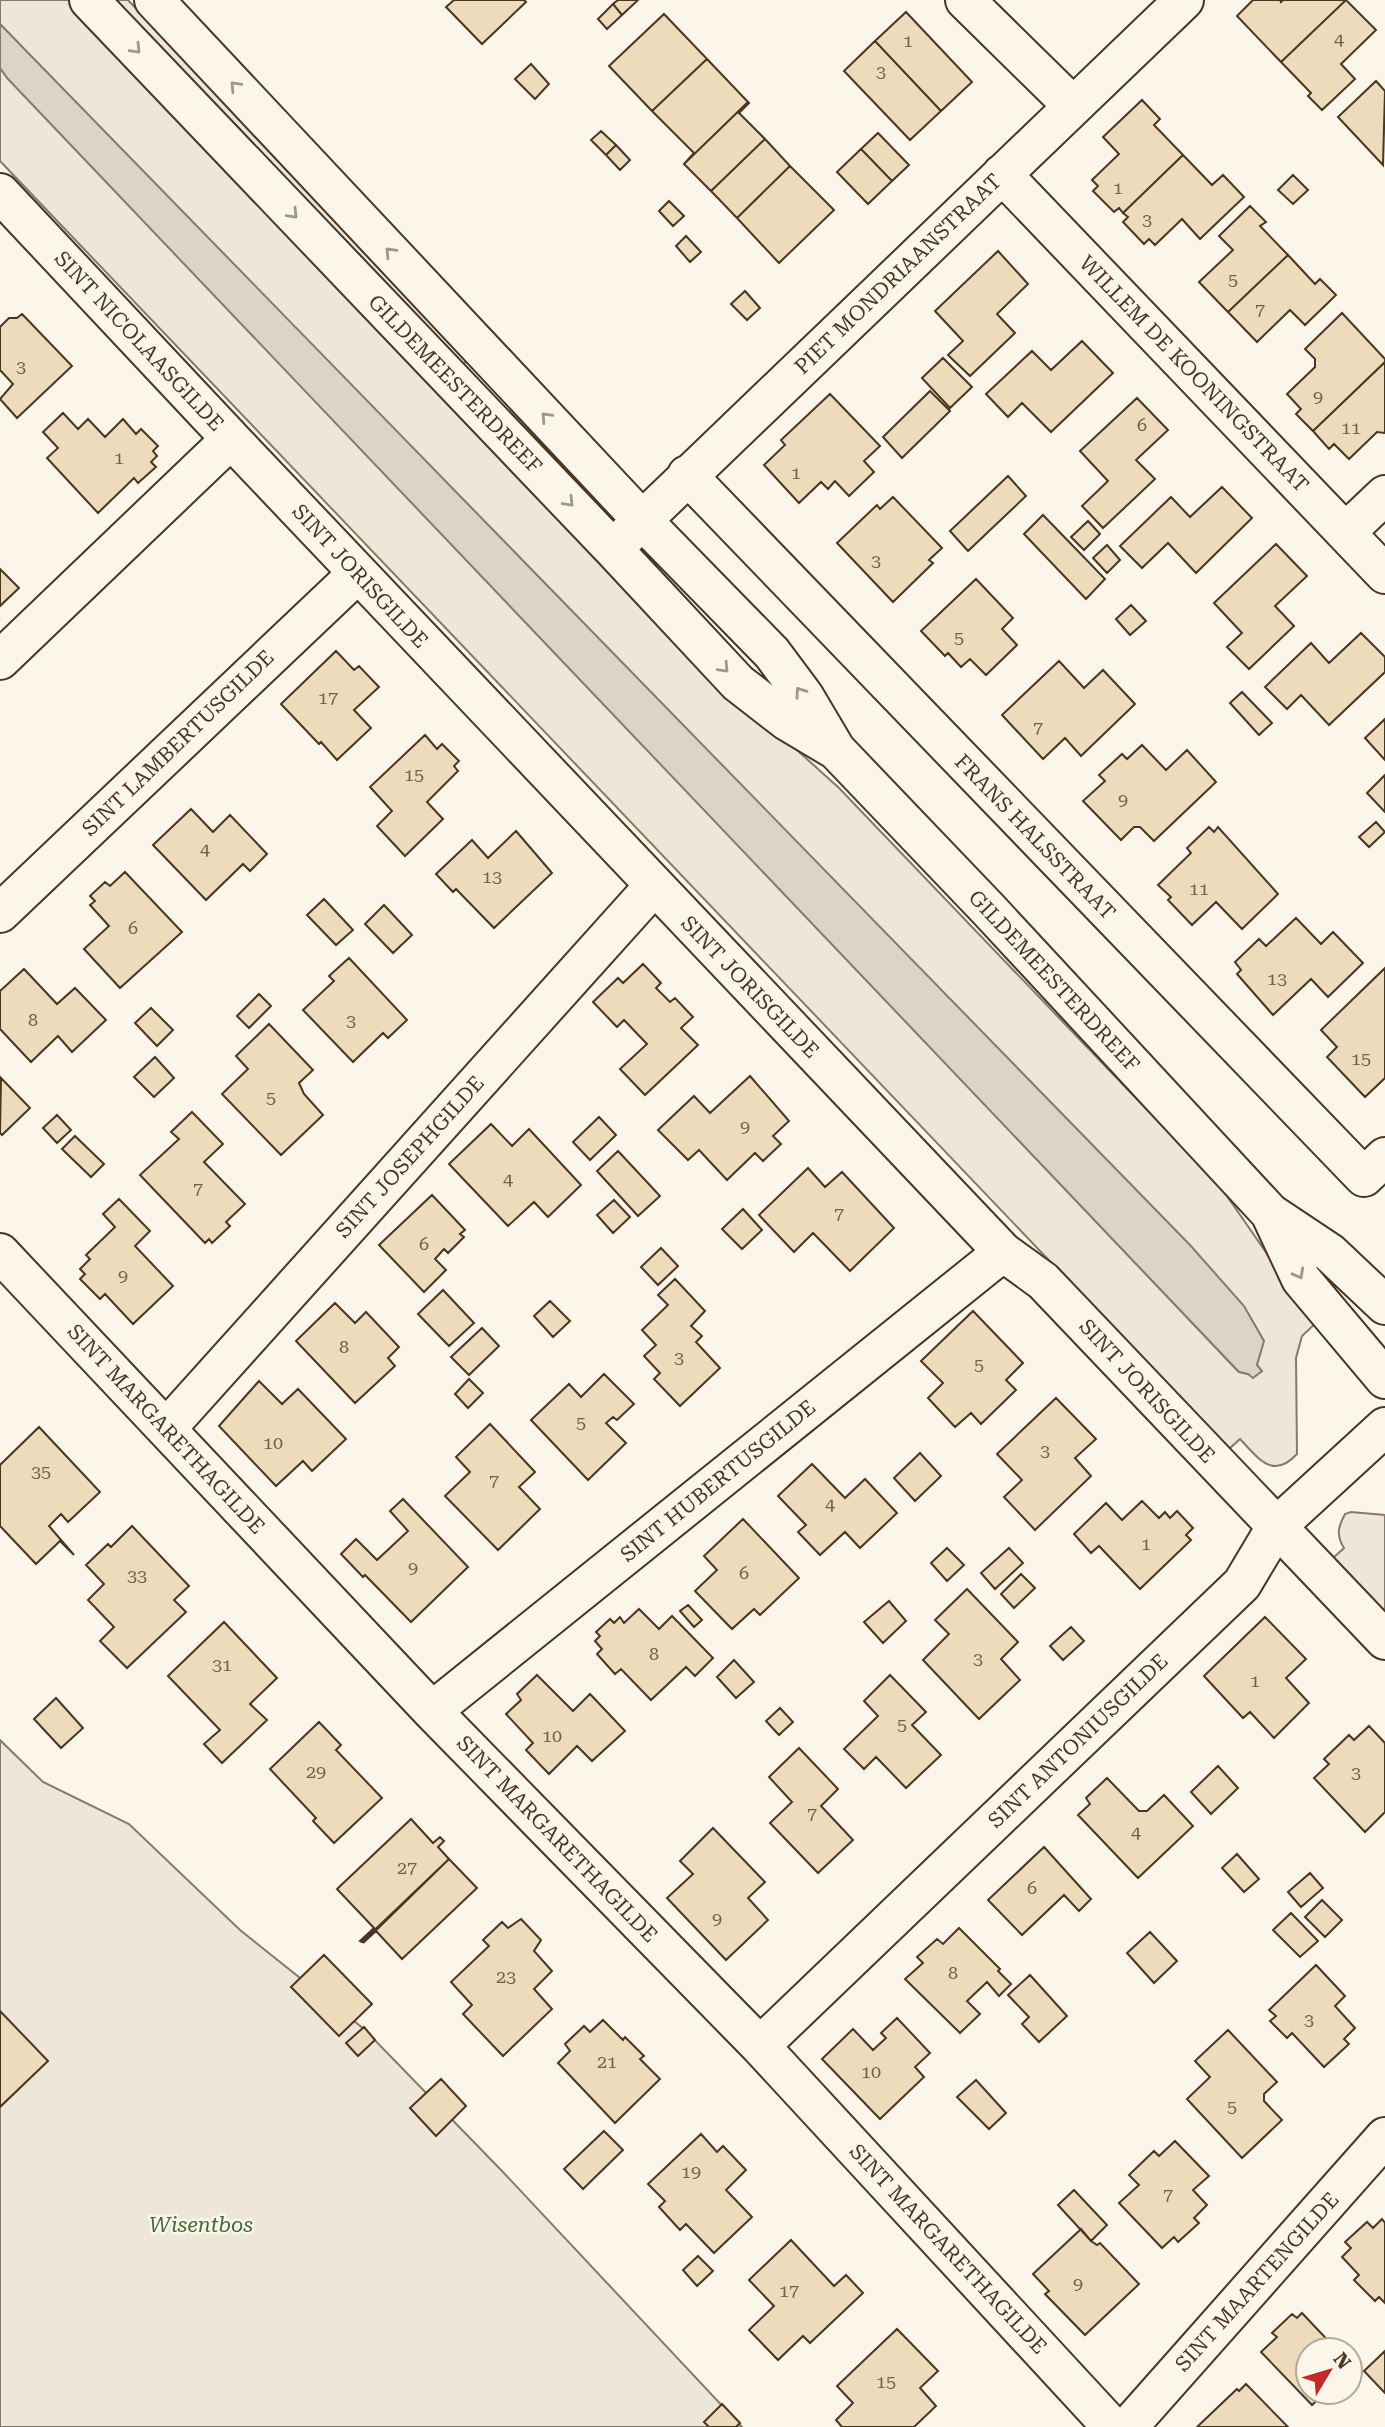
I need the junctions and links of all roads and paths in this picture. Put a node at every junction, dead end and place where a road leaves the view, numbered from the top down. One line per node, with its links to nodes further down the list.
1 (89, 0): 13 (street, GILDEMEESTERDREEF, one-way to 13)
2 (154, 0): 11 (street, GILDEMEESTERDREEF, one-way to 2)
3 (965, 0): 5 (street)
4 (1184, 0): 5 (street, PIET MONDRIAANSTRAAT)
5 (1073, 106): 6 (street, PIET MONDRIAANSTRAAT)
6 (1002, 174): 9 (street, PIET MONDRIAANSTRAAT); 12 (street, WILLEM DE KOONINGSTRAAT)
7 (0, 193): 8 (street, SINT NICOLAASGILDE)
8 (231, 439): 14 (street, SINT JORISGILDE); 16 (street, SINT NICOLAASGILDE)
9 (687, 475): 11 (street, PIET MONDRIAANSTRAAT); 20 (street, FRANS HALSSTRAAT)
10 (1385, 495): 12 (street)
11 (641, 519): 13 (street, PIET MONDRIAANSTRAAT); 17 (street, GILDEMEESTERDREEF, one-way to 11)
12 (1346, 532): 15 (street, WILLEM DE KOONINGSTRAAT)
13 (613, 549): 17 (street, GILDEMEESTERDREEF, one-way to 17)
14 (357, 574): 18 (street, SINT JORISGILDE); 19 (street, SINT LAMBERTUSGILDE)
15 (1385, 574)
16 (0, 660)
17 (836, 750): 21 (street, GILDEMEESTERDREEF)
18 (654, 886): 22 (street, SINT JORISGILDE); 27 (street, SINT JOSEPHGILDE)
19 (0, 913)
20 (1385, 1157)
21 (1270, 1213): 24 (street, GILDEMEESTERDREEF); 25 (street, GILDEMEESTERDREEF, one-way to 25)
22 (1003, 1252): 28 (street, SINT JORISGILDE); 30 (street, SINT HUBERTUSGILDE)
23 (0, 1253): 27 (street, SINT MARGARETHAGILDE)
24 (1385, 1305)
25 (1385, 1379)
26 (1385, 1427): 28 (street, SINT ANTONIUSGILDE)
27 (166, 1429): 30 (street, SINT MARGARETHAGILDE)
28 (1276, 1527): 29 (street, SINT JORISGILDE); 31 (street, SINT ANTONIUSGILDE)
29 (1385, 1640)
30 (432, 1710): 31 (street, SINT MARGARETHAGILDE)
31 (761, 2046): 33 (street, SINT MARGARETHAGILDE)
32 (1385, 2137): 34 (street, SINT MAARTENGILDE)
33 (1112, 2427)
34 (1128, 2427)

